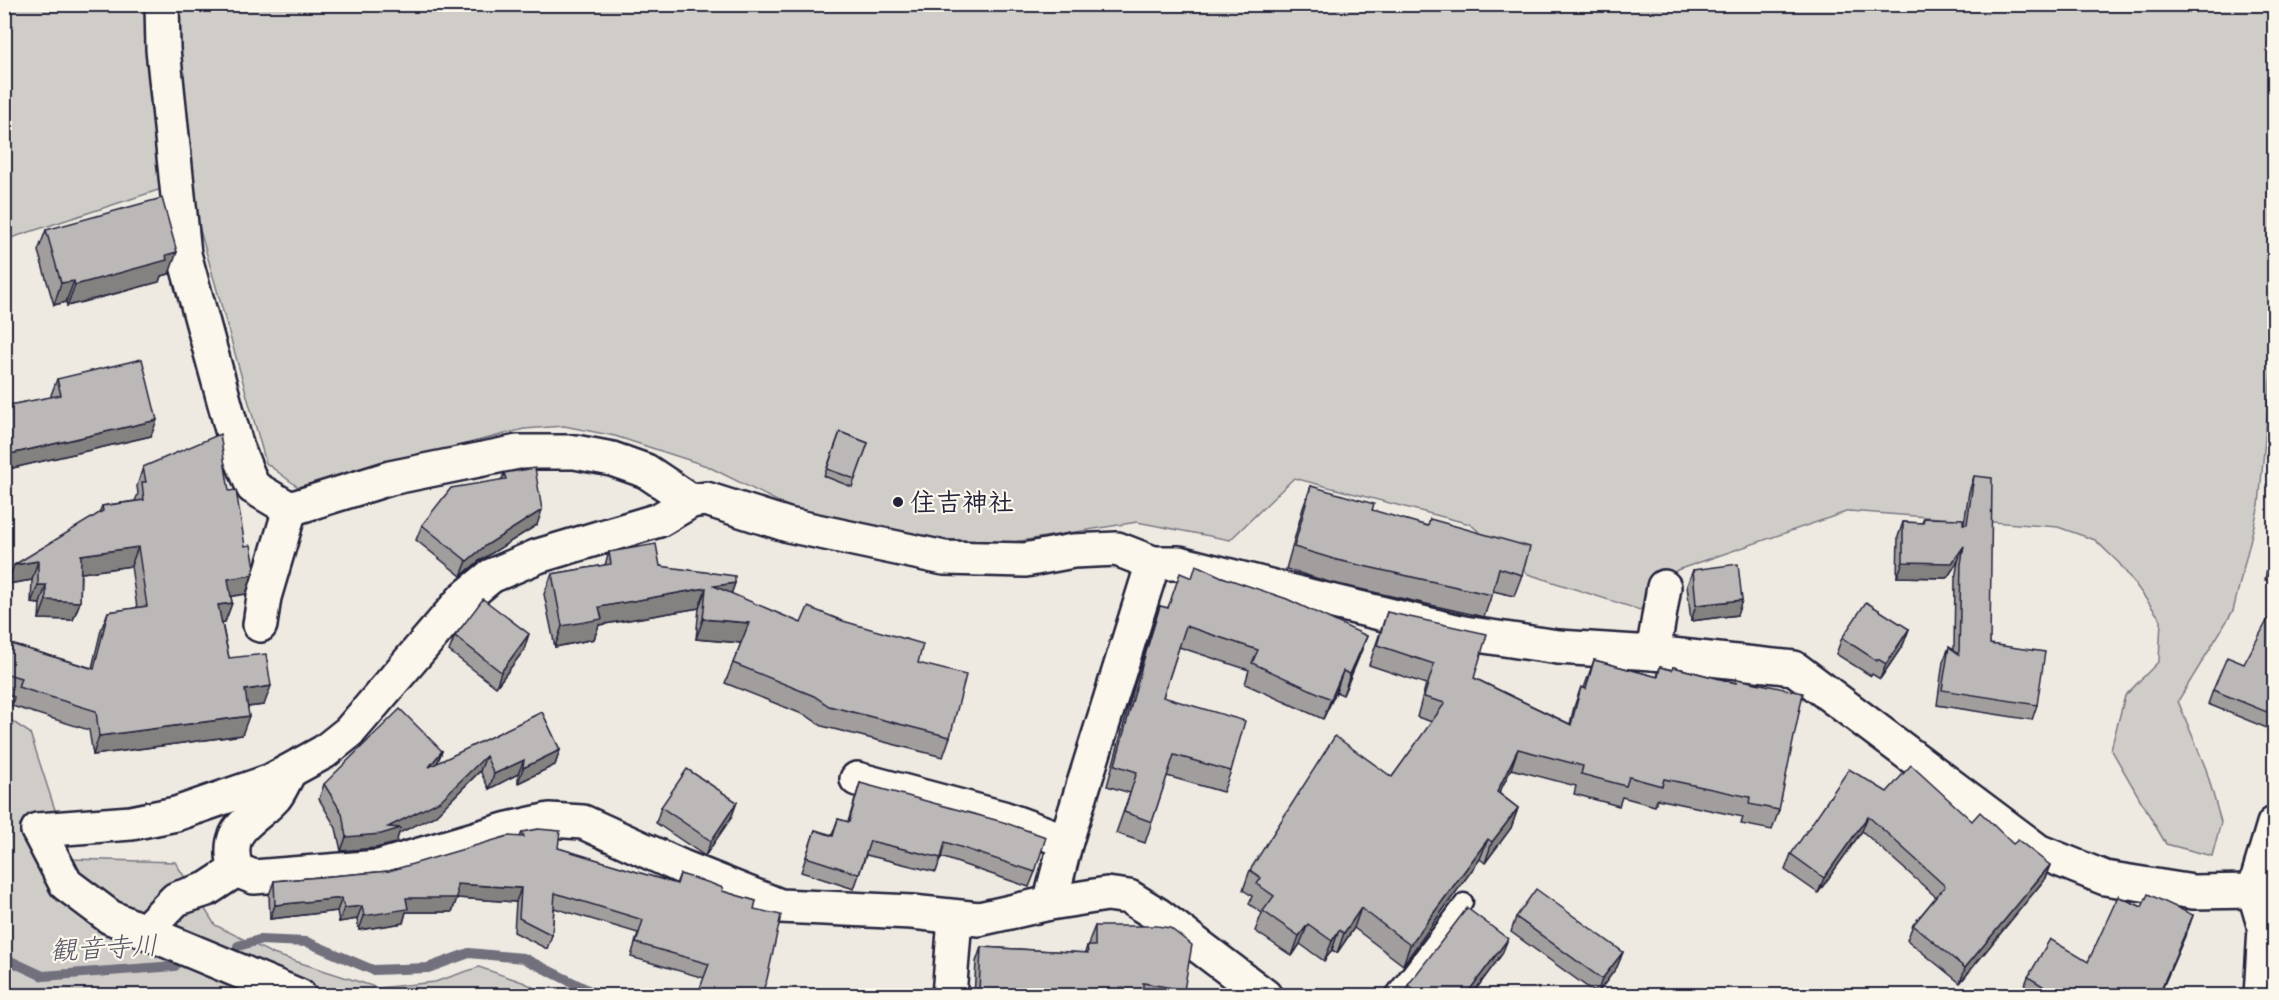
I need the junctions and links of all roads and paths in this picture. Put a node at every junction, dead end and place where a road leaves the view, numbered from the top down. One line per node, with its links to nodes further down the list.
1 (162, 4): 3 (street)
2 (691, 501): 3 (street); 4 (street); 8 (street)
3 (290, 509): 6 (street)
4 (1153, 562): 7 (street); 11 (street)
5 (1664, 587): 7 (street)
6 (260, 625)
7 (1653, 653): 13 (street)
8 (290, 771): 12 (street); 17 (street)
9 (857, 779): 11 (street)
10 (2274, 824): 13 (street)
11 (1066, 841): 15 (street)
12 (236, 870): 16 (street); 17 (street)
13 (2254, 891): 22 (street)
14 (1464, 902): 21 (lane)
15 (1050, 903): 16 (street); 20 (street)
16 (955, 918): 19 (street)
17 (145, 931): 18 (street)
18 (299, 996)
19 (949, 996)
20 (1265, 996)
21 (1393, 996)
22 (2260, 996)

